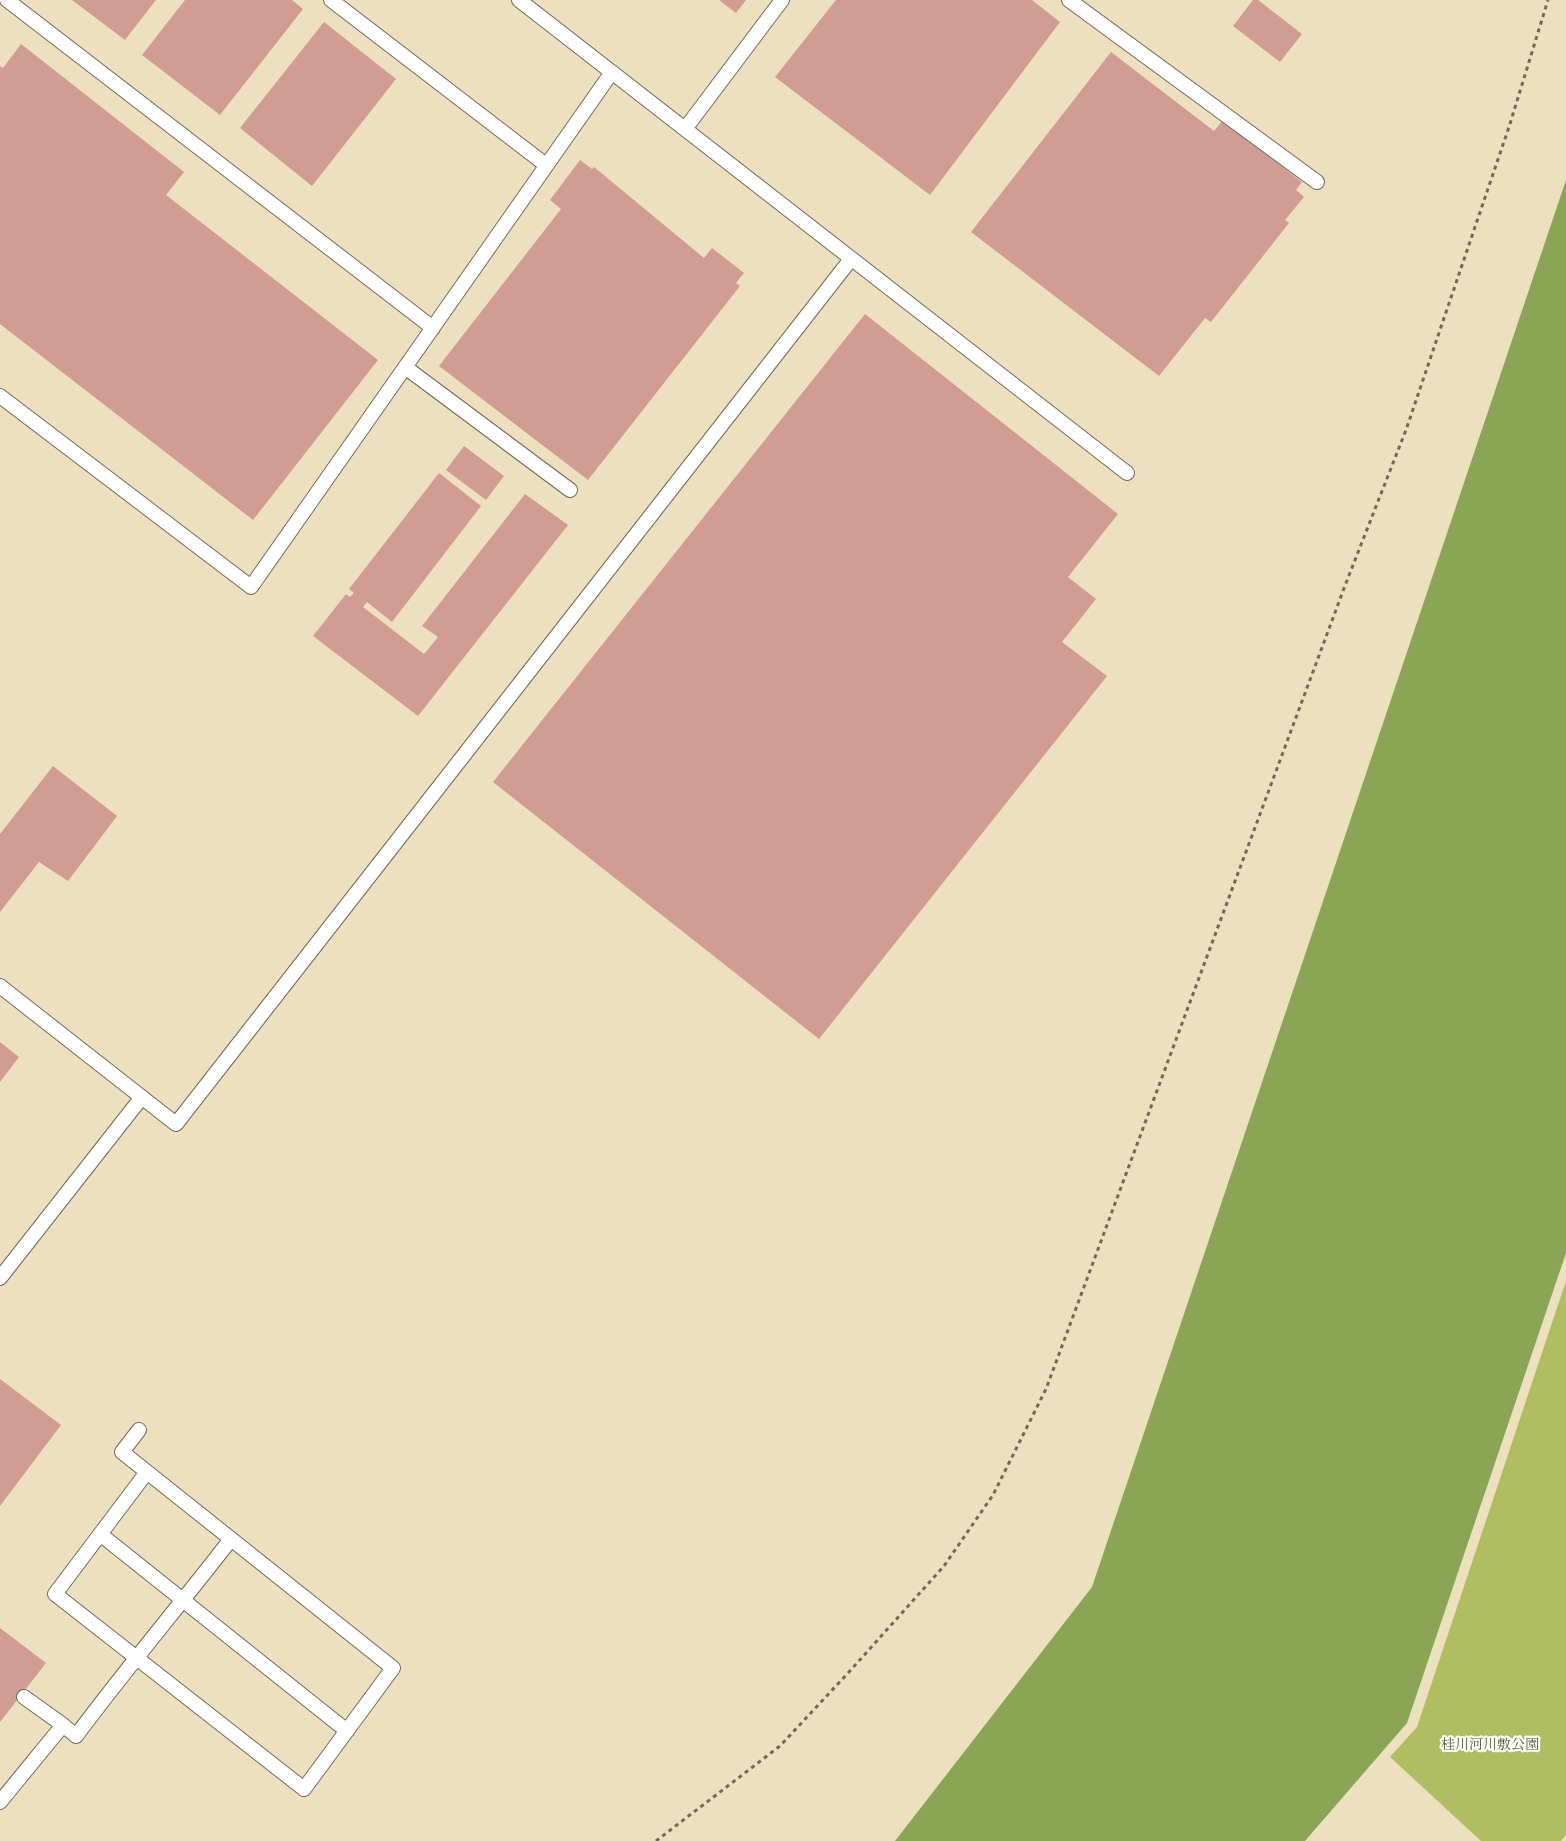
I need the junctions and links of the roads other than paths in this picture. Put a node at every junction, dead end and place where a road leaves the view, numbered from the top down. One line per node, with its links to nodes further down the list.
1 (7, 0): 11 (lane)
2 (331, 0): 8 (lane)
3 (519, 0): 6 (lane)
4 (782, 0): 7 (lane)
5 (1069, 0): 9 (lane)
6 (612, 72): 7 (lane); 8 (lane)
7 (685, 129): 10 (lane)
8 (546, 165): 11 (lane)
9 (1317, 182)
10 (851, 259): 14 (lane); 17 (lane)
11 (433, 328): 12 (lane)
12 (405, 367): 13 (lane); 15 (lane)
13 (0, 396)
14 (1127, 473)
15 (570, 490)
16 (0, 986): 17 (lane)
17 (142, 1097): 18 (lane)
18 (0, 1278)
19 (139, 1430): 20 (lane)
20 (147, 1472): 21 (lane); 22 (lane)
21 (100, 1534): 23 (lane); 24 (lane)
22 (231, 1539): 23 (lane); 27 (lane)
23 (183, 1601): 24 (lane); 27 (lane)
24 (135, 1657): 26 (lane); 27 (lane)
25 (24, 1696): 26 (lane)
26 (63, 1725): 28 (lane)
27 (347, 1731)
28 (0, 1802)

